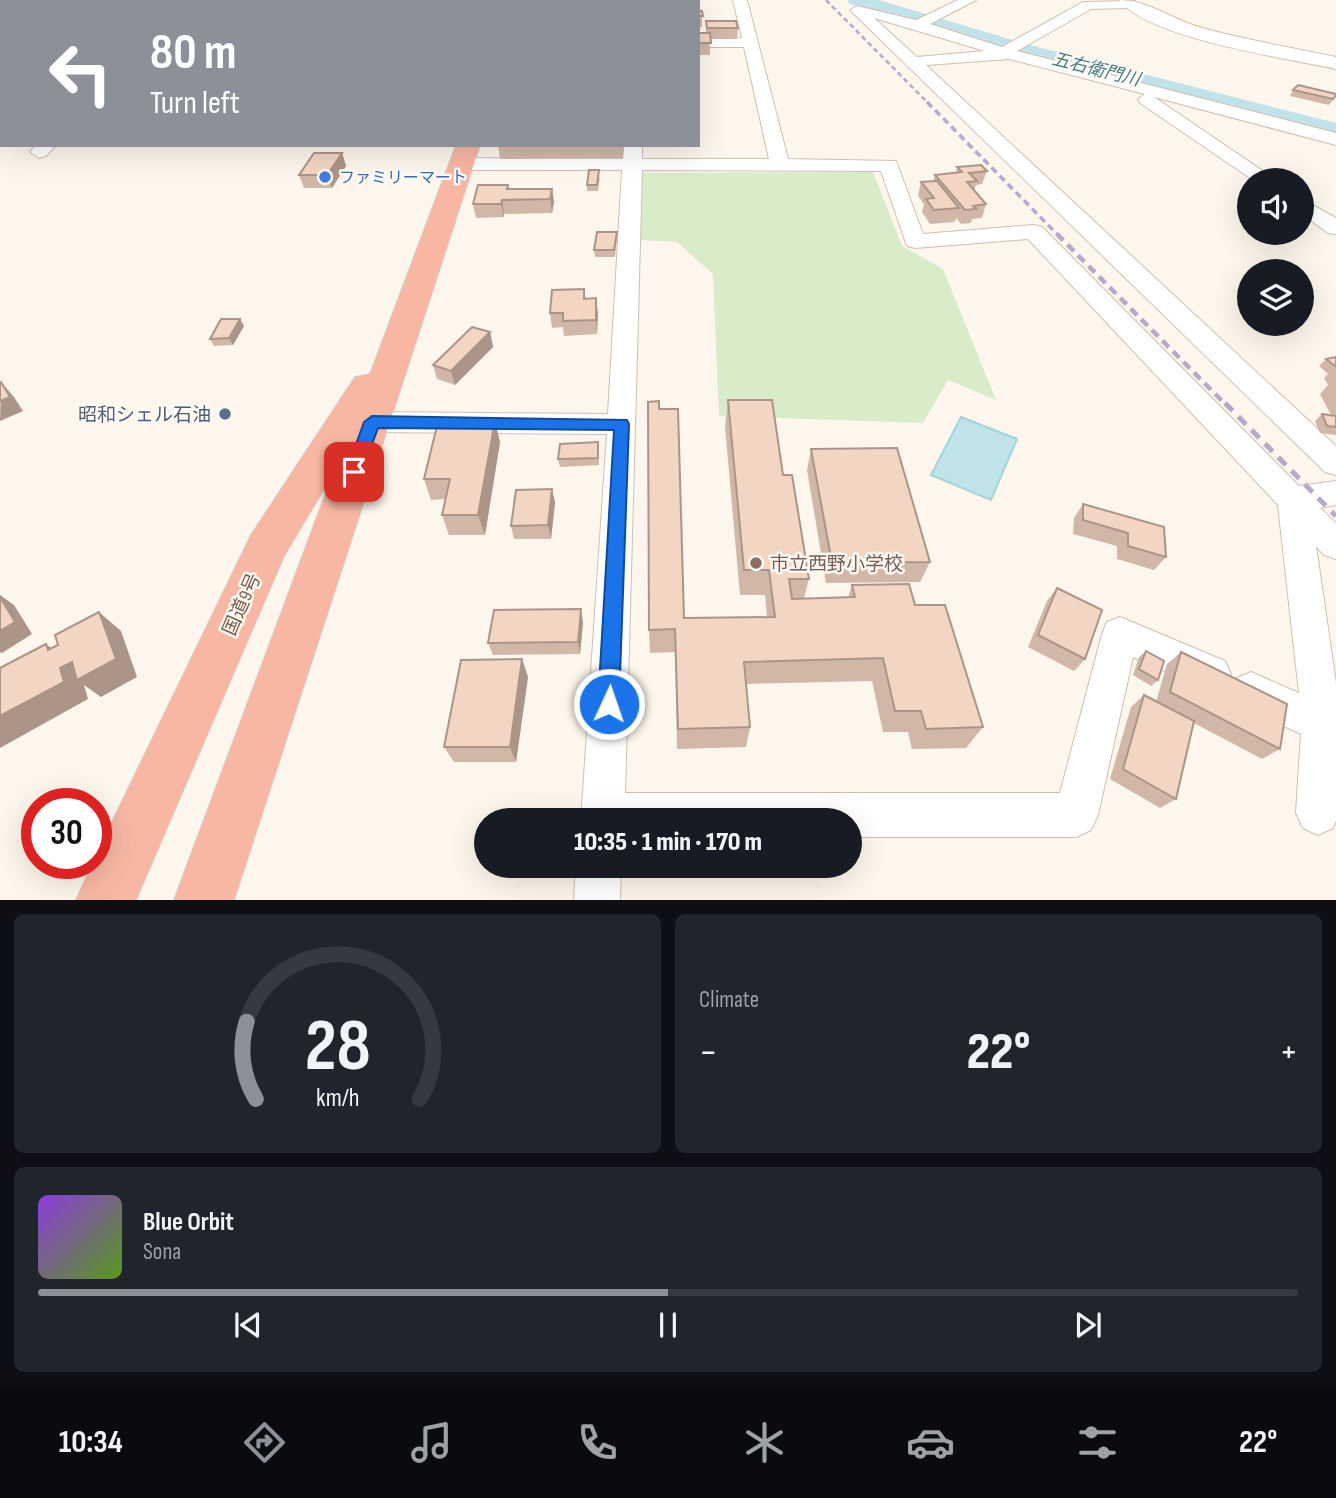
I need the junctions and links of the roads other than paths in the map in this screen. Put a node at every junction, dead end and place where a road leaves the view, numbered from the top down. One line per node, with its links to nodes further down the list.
1 (740, 0): 5 (street)
2 (969, 0): 4 (street)
3 (1129, 2): 7 (street); 8 (street)
4 (918, 25): 7 (street); 9 (street)
5 (751, 42): 6 (street); 14 (street)
6 (700, 43)
7 (1009, 54): 9 (street); 10 (street)
8 (1336, 63)
9 (918, 66): 21 (street)
10 (1129, 87): 11 (street); 15 (street)
11 (1336, 139)
12 (633, 154): 13 (street); 14 (street); 20 (street)
13 (465, 155): 18 (highway, 国道9号)
14 (780, 164): 23 (street)
15 (1248, 168)
16 (1314, 213): 17 (street)
17 (1336, 228)
18 (407, 325): 19 (highway, 国道9号); 30 (highway, 国道9号)
19 (372, 422): 20 (street); 31 (highway, 国道9号)
20 (622, 424): 26 (street)
21 (1336, 464)
22 (1336, 493): 23 (street)
23 (1293, 499): 24 (street); 25 (street)
24 (1336, 545)
25 (1322, 723): 27 (street); 28 (street)
26 (603, 808)
27 (1318, 814)
28 (862, 816)
29 (598, 878): 32 (street)
30 (106, 900)
31 (204, 900)
32 (597, 900)

